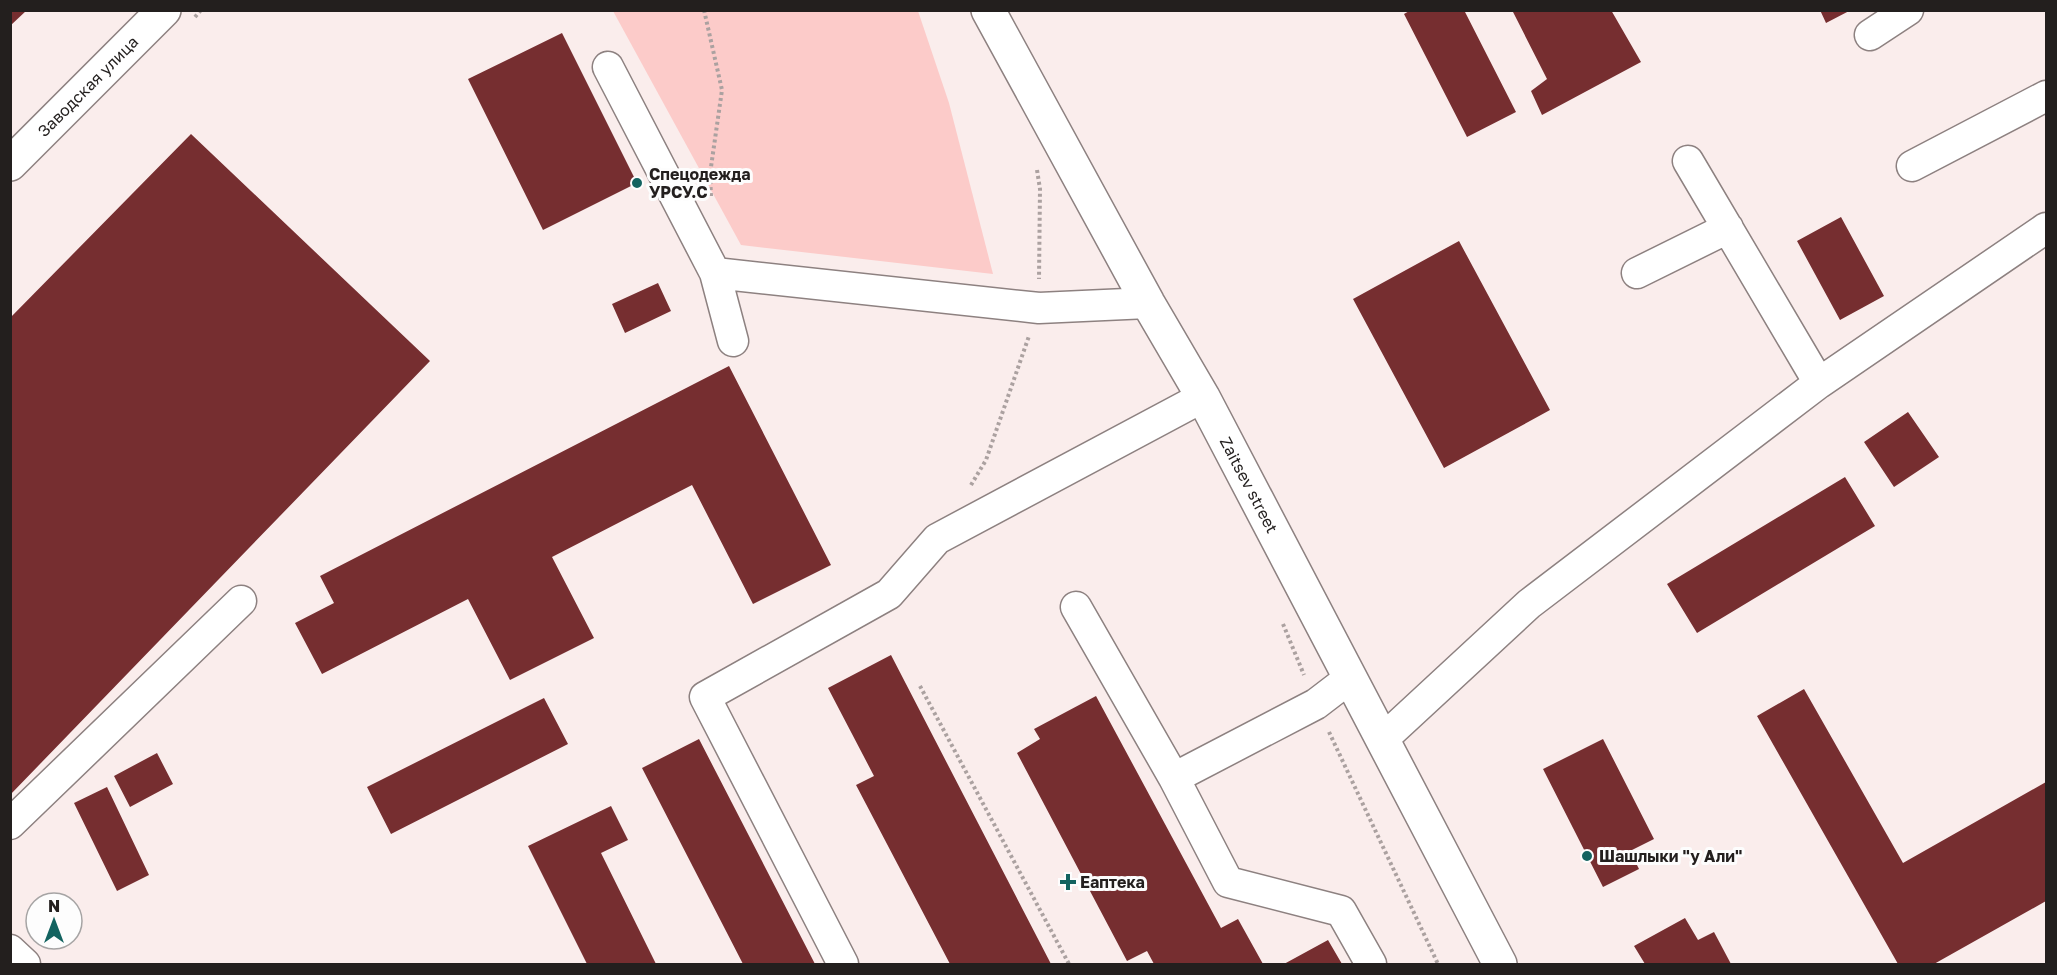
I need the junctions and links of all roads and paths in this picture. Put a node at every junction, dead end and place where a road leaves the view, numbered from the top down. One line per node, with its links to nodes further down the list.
1 (164, 10): 9 (main road, Заводская улица)
2 (704, 10): 11 (path)
3 (988, 10): 16 (main road, Zaitsev street)
4 (1908, 10): 5 (lane)
5 (1870, 35)
6 (608, 67): 14 (lane)
7 (2046, 96): 10 (lane)
8 (1688, 161): 12 (lane)
9 (10, 164)
10 (1912, 166)
11 (712, 207)
12 (1728, 228): 15 (lane); 18 (lane)
13 (2046, 228): 18 (lane)
14 (715, 273): 16 (lane); 17 (lane)
15 (1637, 273)
16 (1148, 303): 19 (main road, Zaitsev street)
17 (733, 341)
18 (1819, 383): 24 (lane)
19 (1203, 397): 22 (main road, Zaitsev street); 29 (lane)
20 (242, 601): 26 (lane)
21 (1076, 607): 25 (lane)
22 (1350, 678): 24 (main road, Zaitsev street); 25 (lane)
23 (920, 686): 30 (path)
24 (1382, 740): 32 (main road, Zaitsev street)
25 (1174, 778): 31 (lane)
26 (10, 824)
27 (10, 950): 28 (lane)
28 (25, 964)
29 (843, 964)
30 (1069, 964)
31 (1371, 964)
32 (1500, 964)

